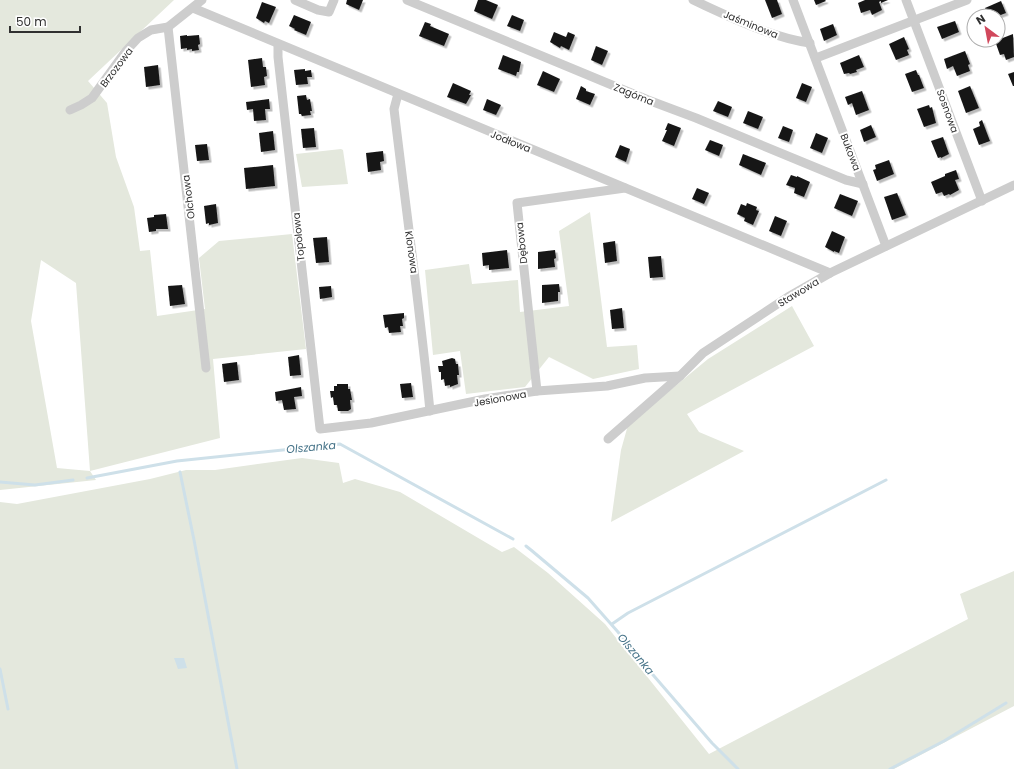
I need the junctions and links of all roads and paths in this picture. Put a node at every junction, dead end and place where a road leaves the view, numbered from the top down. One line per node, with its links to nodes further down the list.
1 (202, 0): 9 (street, Brzozowa)
2 (295, 0): 3 (street)
3 (334, 0)
4 (407, 0): 17 (street, Zagórna)
5 (693, 0): 12 (street, Jaśminowa)
6 (793, 0): 12 (street, Bukowa)
7 (906, 0): 10 (street, Sosnowa)
8 (965, 1): 10 (street)
9 (193, 8): 11 (street, Brzozowa); 13 (street, Jodłowa)
10 (914, 20): 14 (street); 20 (street, Sosnowa)
11 (168, 27): 16 (street, Brzozowa); 23 (street, Olchowa)
12 (810, 44): 14 (street, Bukowa)
13 (278, 45): 15 (street, Jodłowa); 27 (street, Topolowa)
14 (816, 58): 17 (street, Bukowa)
15 (398, 94): 19 (street, Jodłowa); 26 (street, Klonowa)
16 (70, 110)
17 (863, 184): 21 (street, Bukowa)
18 (1014, 185): 20 (street, Stawowa)
19 (626, 188): 22 (street, Jodłowa); 25 (street, Dębowa)
20 (982, 201): 21 (street, Stawowa)
21 (886, 246): 22 (street, Stawowa)
22 (830, 273): 24 (street, Stawowa)
23 (206, 368)
24 (680, 376): 25 (street, Jesionowa); 28 (street, Stawowa)
25 (537, 391): 26 (street, Jesionowa)
26 (430, 410): 27 (street, Jesionowa)
27 (320, 429)
28 (608, 438)

